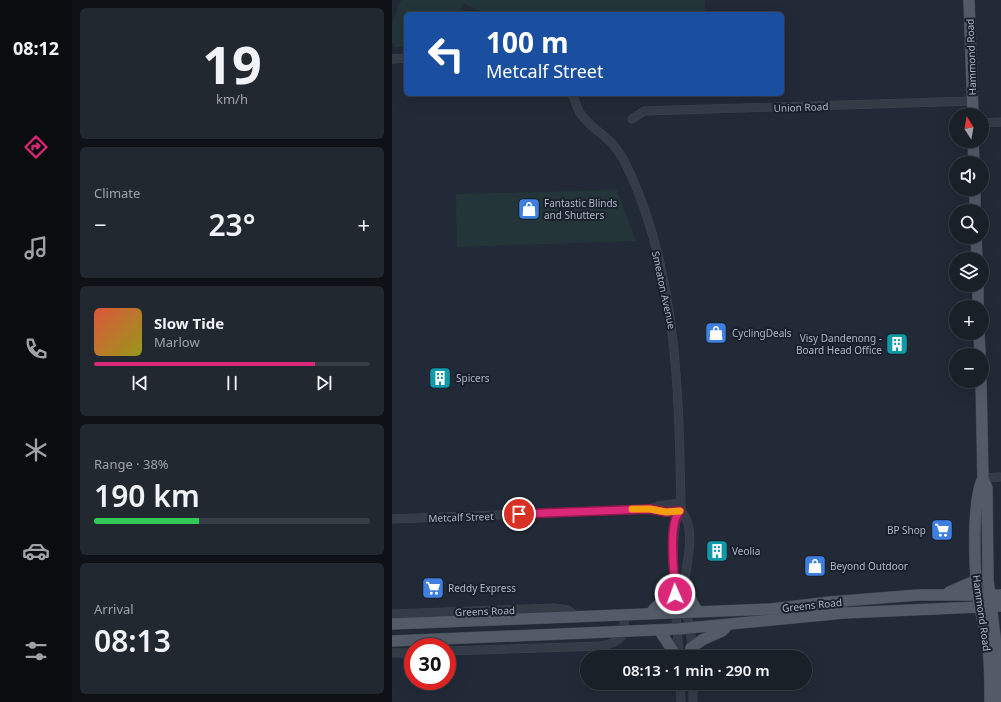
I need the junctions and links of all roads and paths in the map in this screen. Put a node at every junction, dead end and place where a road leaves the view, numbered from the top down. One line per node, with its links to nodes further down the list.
1 (969, 0): 6 (main road, Hammond Road)
2 (392, 55): 3 (street)
3 (404, 58): 4 (street)
4 (392, 59)
5 (573, 96): 14 (street, Smeaton Avenue)
6 (972, 101): 7 (main road, Hammond Road); 8 (street, Union Road)
7 (972, 108)
8 (632, 119)
9 (1001, 122): 10 (street)
10 (989, 123)
11 (980, 388): 13 (main road, Hammond Road)
12 (1001, 477): 13 (street)
13 (983, 478): 16 (main road, Hammond Road); 21 (main road, Hammond Road)
14 (680, 507): 15 (street, Metcalf Street); 17 (street, Smeaton Avenue); 18 (street, Smeaton Avenue)
15 (392, 519)
16 (977, 580): 19 (main road); 20 (main road, Hammond Road)
17 (683, 585): 23 (main road)
18 (675, 594): 23 (street, Smeaton Avenue); 24 (main road)
19 (944, 594): 20 (main road, Greens Road); 23 (main road, Greens Road)
20 (978, 594): 21 (main road, Greens Road); 22 (main road, Hammond Road)
21 (995, 594): 22 (main road, Hammond Road)
22 (991, 607): 28 (main road, Hammond Road); 30 (main road, Greens Road); 47 (main road, Hammond Road)
23 (686, 612): 24 (main road, Greens Road); 31 (street); 32 (street)
24 (651, 613): 26 (main road, Greens Road)
25 (392, 614): 27 (street, Greens Road)
26 (624, 615): 27 (main road, Greens Road); 34 (street)
27 (576, 616): 29 (main road, Greens Road)
28 (998, 623): 47 (main road, Hammond Road)
29 (392, 624)
30 (728, 625): 31 (main road, Greens Road); 42 (main road)
31 (690, 628): 32 (main road, Greens Road); 41 (street)
32 (678, 629): 33 (main road, Greens Road); 40 (street)
33 (659, 630): 34 (main road, Greens Road); 39 (main road)
34 (625, 631): 35 (main road, Greens Road); 43 (street)
35 (454, 638)
36 (404, 640): 37 (main road, Greens Road)
37 (392, 641)
38 (404, 641): 44 (street)
39 (673, 650)
40 (678, 650)
41 (692, 650)
42 (694, 650)
43 (456, 651)
44 (396, 653)
45 (680, 690): 48 (street)
46 (692, 690): 49 (street)
47 (991, 701)
48 (681, 702)
49 (693, 702)

